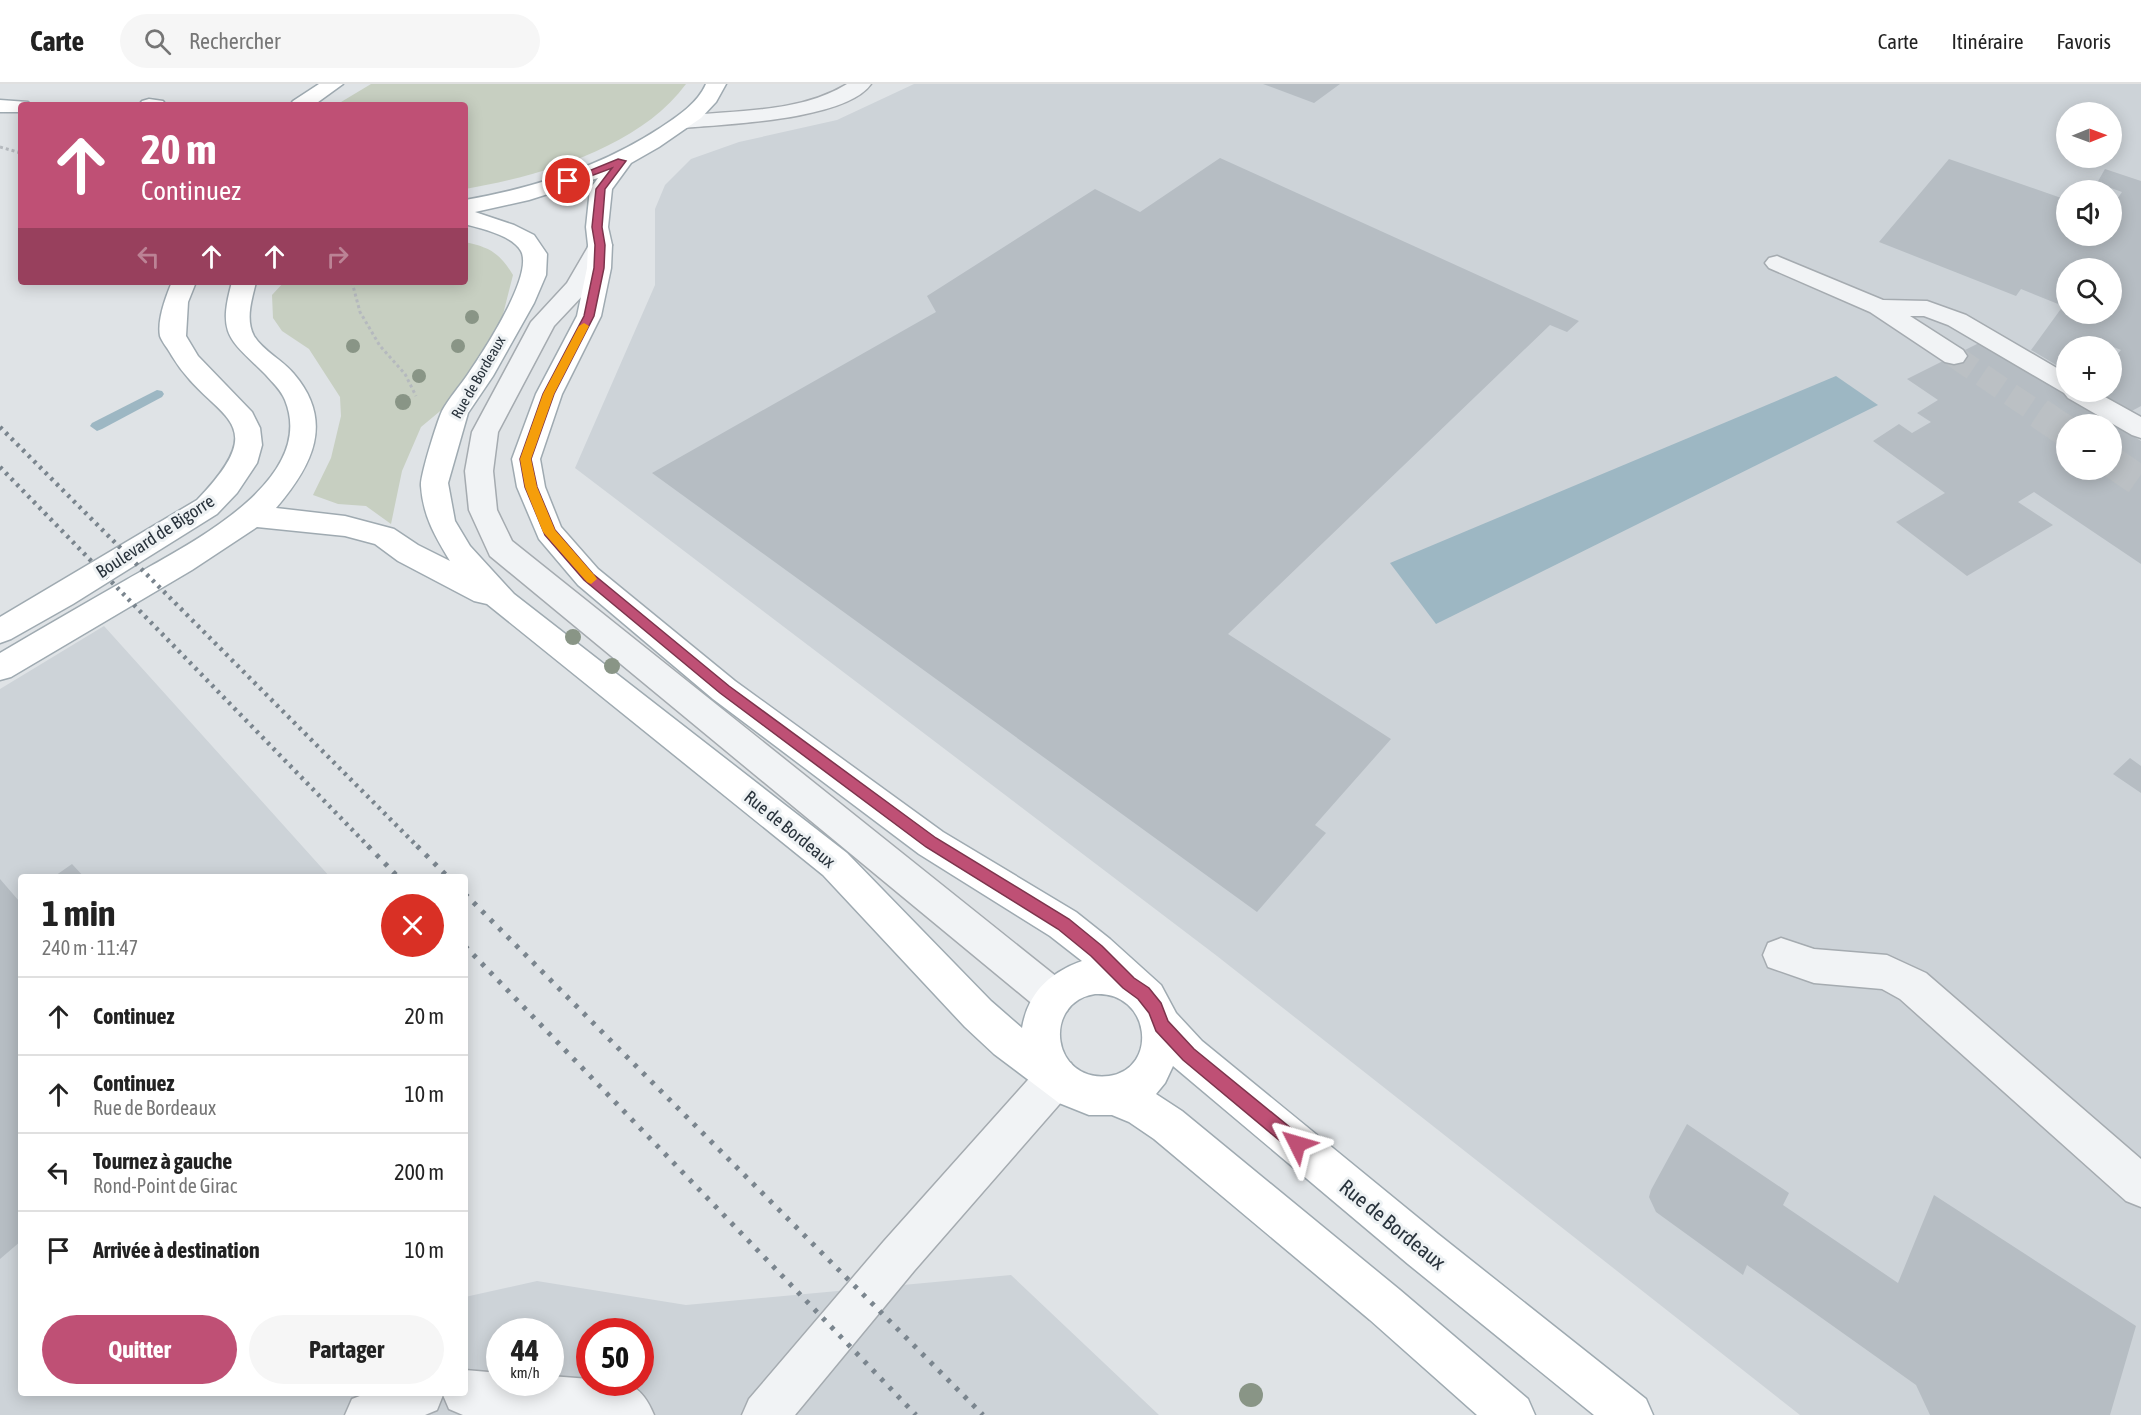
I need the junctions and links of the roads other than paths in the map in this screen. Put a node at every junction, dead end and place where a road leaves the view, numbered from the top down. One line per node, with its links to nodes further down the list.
1 (333, 84): 4 (main road)
2 (716, 84): 7 (main road)
3 (861, 84): 7 (street)
4 (305, 102)
5 (0, 106): 6 (main road)
6 (18, 106)
7 (684, 122): 8 (main road)
8 (621, 161): 9 (main road); 11 (main road)
9 (468, 206)
10 (468, 217): 12 (main road)
11 (600, 245): 17 (street); 27 (main road)
12 (535, 254): 17 (street); 23 (main road, Rue de Bordeaux)
13 (1777, 263): 16 (street)
14 (183, 285): 24 (main road, Boulevard de Bigorre)
15 (243, 285): 22 (main road, Boulevard de Bigorre)
16 (1879, 307): 18 (street); 19 (street)
17 (543, 322): 28 (street)
18 (1954, 356)
19 (2056, 378)
20 (2094, 402): 21 (street)
21 (2141, 429)
22 (252, 516): 23 (main road, Rue de Bordeaux); 25 (main road, Boulevard de Bigorre)
23 (503, 602): 30 (main road, Rue de Bordeaux)
24 (0, 631)
25 (0, 668)
26 (1781, 955): 32 (street)
27 (1129, 983): 28 (main road); 29 (main road)
28 (1054, 998): 30 (main road)
29 (1162, 1026): 31 (main road); 39 (main road, Rue de Bordeaux)
30 (1057, 1077): 31 (main road); 37 (street)
31 (1111, 1095): 38 (main road)
32 (2141, 1186)
33 (468, 1393): 36 (street)
34 (416, 1396): 35 (street)
35 (368, 1415)
36 (631, 1415)
37 (765, 1415)
38 (1512, 1415)
39 (1630, 1415)

